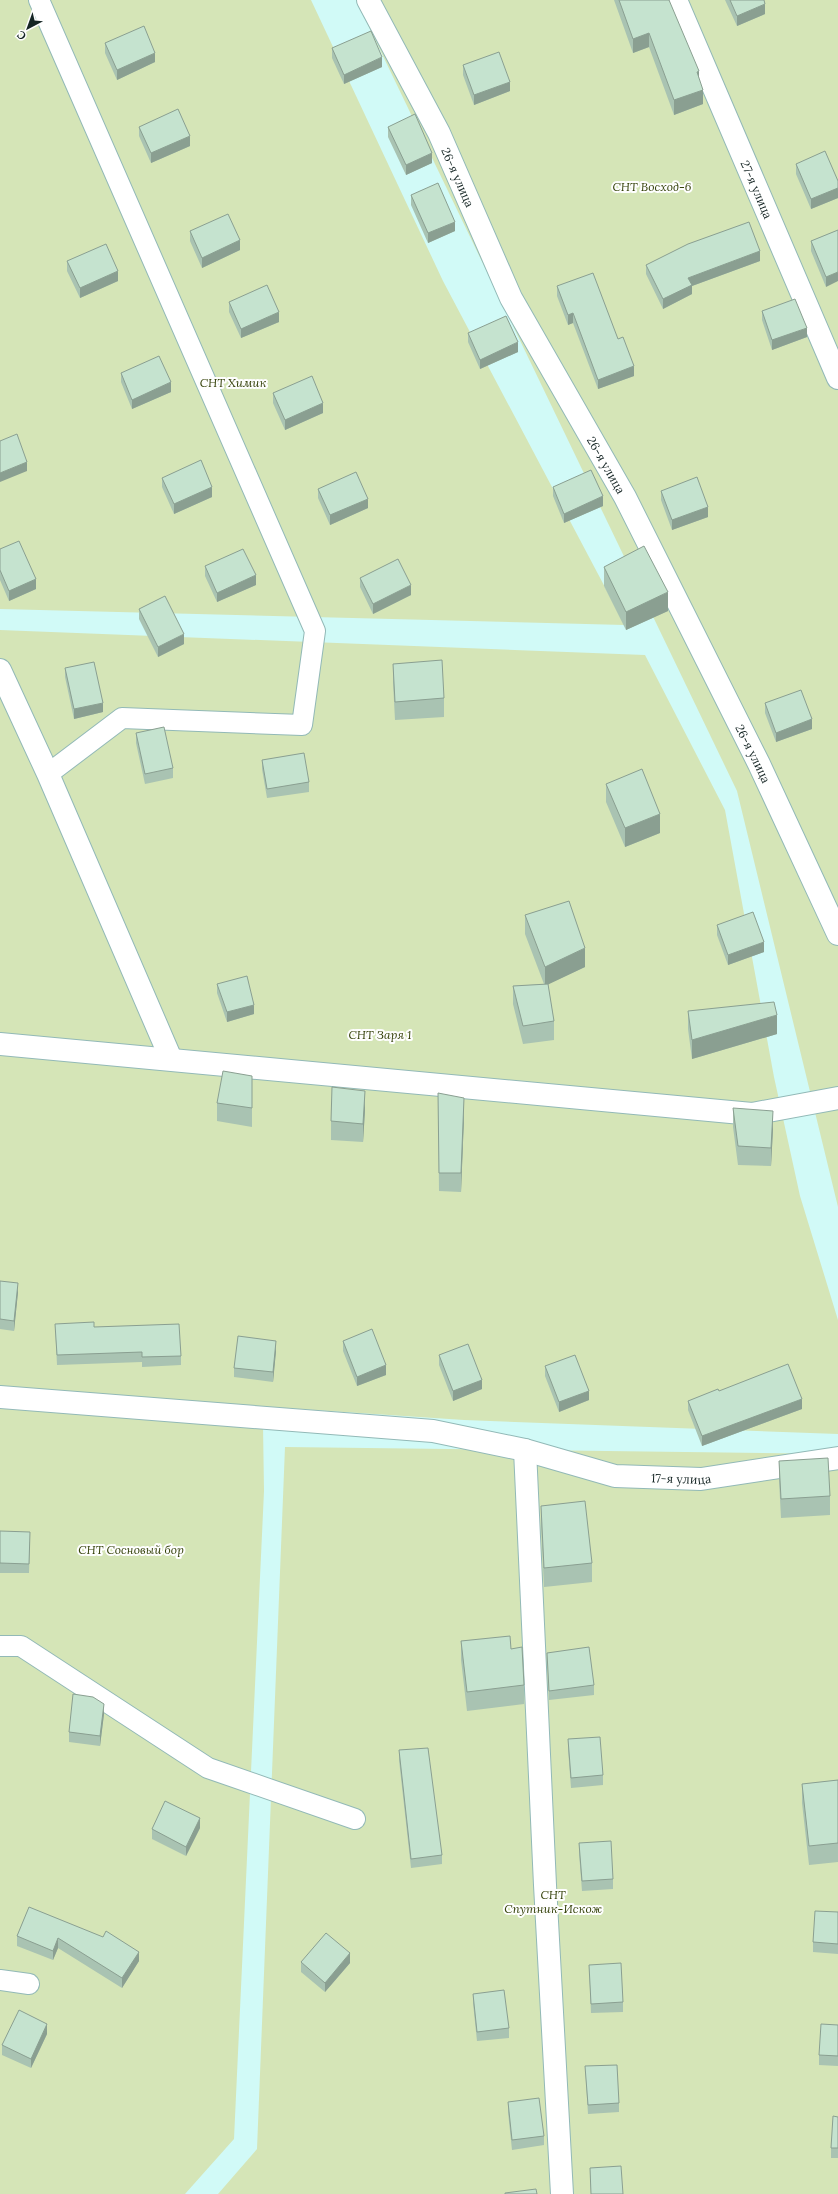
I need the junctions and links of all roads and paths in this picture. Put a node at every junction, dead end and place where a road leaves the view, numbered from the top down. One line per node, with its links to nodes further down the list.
1 (39, 0): 6 (lane)
2 (368, 0): 7 (street, 26-я улица)
3 (676, 0): 4 (street, 27-я улица)
4 (838, 378)
5 (0, 670): 6 (street)
6 (48, 774): 9 (street)
7 (838, 934)
8 (0, 1044): 9 (street)
9 (171, 1059): 10 (street)
10 (838, 1098)
11 (0, 1397): 12 (street, 17-я улица)
12 (525, 1450): 13 (street, 17-я улица); 18 (street)
13 (838, 1458)
14 (0, 1646): 15 (lane)
15 (355, 1819)
16 (0, 1980): 17 (lane)
17 (29, 1984)
18 (562, 2194)

